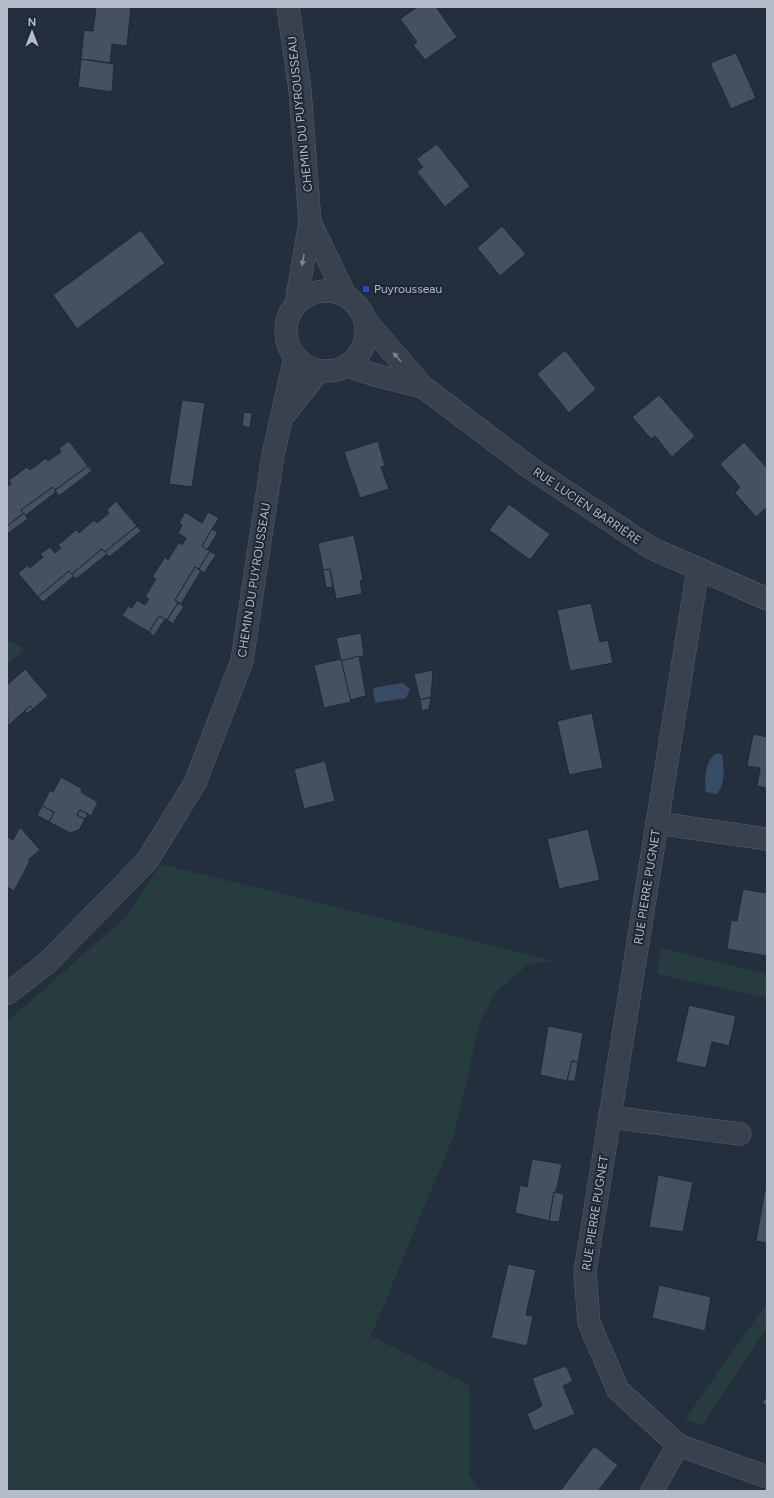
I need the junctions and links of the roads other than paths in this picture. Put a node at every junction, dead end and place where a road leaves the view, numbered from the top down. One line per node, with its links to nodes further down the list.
1 (288, 7): 2 (street, CHEMIN DU PUYROUSSEAU)
2 (310, 222): 3 (street, CHEMIN DU PUYROUSSEAU); 4 (street, CHEMIN DU PUYROUSSEAU, one-way to 4)
3 (345, 295): 4 (street); 5 (street)
4 (296, 304): 6 (street)
5 (365, 320): 7 (street); 9 (street, RUE LUCIEN BARRIÈRE, one-way to 5)
6 (294, 357): 8 (street); 10 (street, CHEMIN DU PUYROUSSEAU)
7 (348, 366): 8 (street); 9 (street, RUE LUCIEN BARRIÈRE)
8 (318, 371): 10 (street, CHEMIN DU PUYROUSSEAU)
9 (423, 386): 11 (street, RUE LUCIEN BARRIÈRE)
10 (280, 420): 15 (street, CHEMIN DU PUYROUSSEAU)
11 (698, 569): 12 (street, RUE LUCIEN BARRIÈRE); 13 (street, RUE PIERRE PUGNET)
12 (767, 599)
13 (657, 824): 14 (street, RUE PIERRE PUGNET); 16 (street, RUE PIERRE PUGNET)
14 (767, 839)
15 (7, 994)
16 (610, 1117): 17 (street); 18 (street, RUE PIERRE PUGNET)
17 (740, 1134)
18 (678, 1445): 19 (street, RUE PIERRE PUGNET); 20 (street)
19 (767, 1477)
20 (652, 1491)

